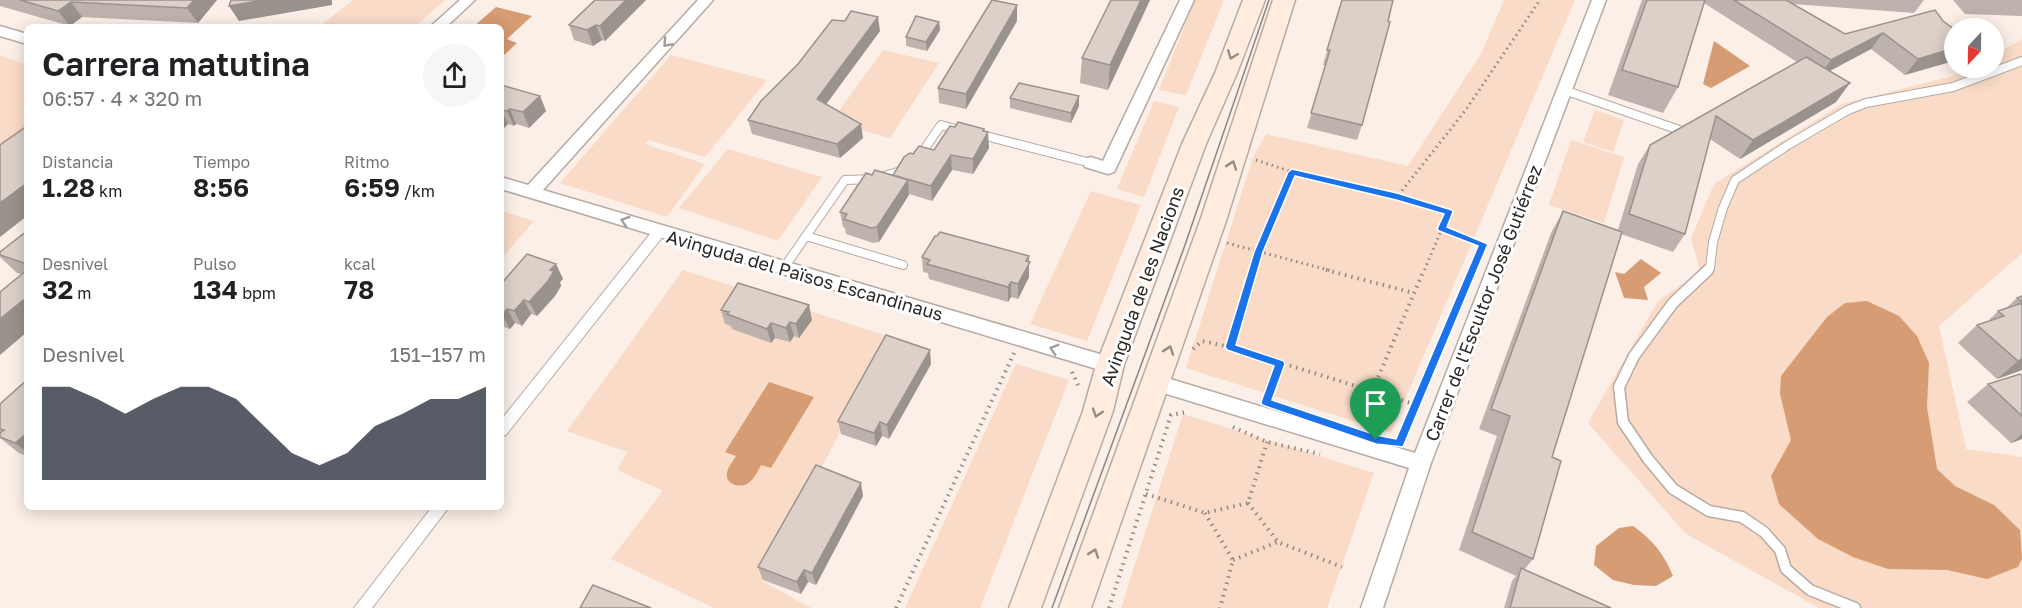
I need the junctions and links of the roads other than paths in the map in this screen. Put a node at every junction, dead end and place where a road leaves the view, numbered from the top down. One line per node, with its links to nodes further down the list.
1 (468, 0): 7 (street)
2 (706, 0): 15 (street, one-way to 15)
3 (1187, 0): 13 (street)
4 (1254, 0): 20 (main road, Avinguda de les Nacions, one-way to 20)
5 (1284, 0): 21 (main road, one-way to 5)
6 (1599, 0): 11 (street, Carrer de l'Escultor José Gutiérrez)
7 (440, 24)
8 (0, 31): 9 (street)
9 (24, 38)
10 (2022, 61): 29 (lane)
11 (1564, 90): 12 (lane); 23 (street, Carrer de l'Escultor José Gutiérrez)
12 (1685, 132)
13 (1091, 164): 17 (lane)
14 (504, 184): 15 (street, Avinguda del Països Escandinaus)
15 (532, 192): 16 (street, Avinguda del Països Escandinaus, one-way to 15)
16 (659, 232): 19 (street, Avinguda del Països Escandinaus); 22 (street)
17 (806, 236): 18 (lane); 19 (lane)
18 (903, 265)
19 (783, 268): 20 (street, Avinguda del Països Escandinaus, one-way to 19)
20 (1110, 365): 26 (main road, Avinguda de les Nacions, one-way to 26)
21 (1157, 383): 23 (street); 27 (main road, one-way to 21)
22 (504, 427)
23 (1421, 463): 28 (street, Carrer de l'Escultor José Gutiérrez)
24 (439, 510): 25 (street)
25 (363, 608)
26 (1025, 608)
27 (1076, 608)
28 (1372, 608)
29 (1855, 608)

